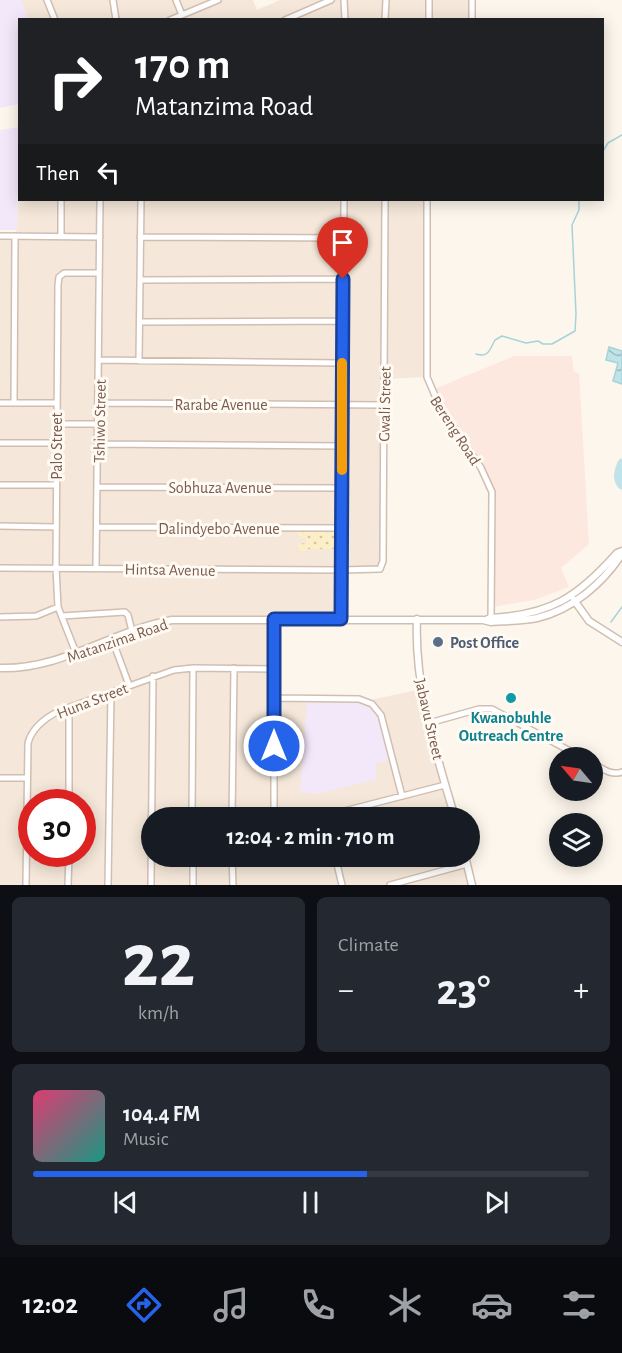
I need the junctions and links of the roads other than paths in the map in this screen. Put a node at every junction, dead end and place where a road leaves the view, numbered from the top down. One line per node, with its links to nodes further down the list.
1 (47, 0): 12 (street)
2 (112, 0): 13 (street)
3 (176, 0): 10 (street)
4 (218, 0): 10 (street)
5 (331, 0): 11 (street)
6 (344, 0): 15 (street)
7 (386, 0): 16 (street)
8 (429, 0): 17 (street)
9 (471, 0): 18 (street)
10 (182, 15): 14 (street)
11 (302, 16)
12 (54, 18)
13 (116, 18)
14 (175, 18)
15 (345, 18)
16 (386, 18)
17 (429, 18)
18 (472, 18)
19 (62, 201): 27 (street)
20 (100, 201): 28 (street, Tshiwo Street)
21 (141, 201): 29 (street)
22 (344, 201): 30 (street)
23 (385, 201): 44 (street, Gwali Street)
24 (427, 201): 71 (street, Bereng Road)
25 (0, 236): 26 (street)
26 (15, 236): 27 (street); 40 (street)
27 (61, 236): 28 (street)
28 (100, 237): 31 (street, Tshiwo Street)
29 (140, 237): 30 (street); 33 (street)
30 (343, 238): 32 (street)
31 (99, 273): 36 (street, Tshiwo Street); 41 (street, Palo Street)
32 (343, 279): 33 (street); 34 (street)
33 (141, 280): 35 (street)
34 (343, 321): 35 (street); 38 (street)
35 (141, 322): 37 (street)
36 (100, 360): 37 (street); 42 (street, Tshiwo Street)
37 (139, 361): 38 (street)
38 (342, 363): 43 (street)
39 (0, 403): 40 (street)
40 (14, 403): 41 (street)
41 (56, 403): 45 (street, Palo Street)
42 (99, 403): 43 (street, Rarabe Avenue); 46 (street, Tshiwo Street)
43 (343, 405): 44 (street, Rarabe Avenue); 50 (street)
44 (383, 405): 63 (street, Gwali Street)
45 (57, 424): 46 (street); 48 (street, Palo Street)
46 (99, 424): 49 (street, Tshiwo Street)
47 (0, 443): 48 (street)
48 (57, 443): 52 (street, Palo Street)
49 (99, 444): 50 (street); 53 (street, Tshiwo Street)
50 (342, 446): 54 (street)
51 (0, 485): 52 (street)
52 (56, 485): 56 (street, Palo Street)
53 (98, 487): 54 (street, Sobhuza Avenue); 57 (street, Tshiwo Street)
54 (342, 488): 58 (street)
55 (0, 526): 56 (street)
56 (56, 527): 61 (street, Palo Street)
57 (97, 527): 58 (street, Dalindyebo Avenue); 62 (street, Tshiwo Street)
58 (340, 528): 63 (street)
59 (622, 553): 64 (street, Matanzima Road)
60 (0, 568): 61 (street, Hintsa Avenue)
61 (56, 568): 62 (street, Hintsa Avenue); 65 (street, Palo Street)
62 (96, 568): 63 (street, Hintsa Avenue)
63 (341, 570): 69 (street)
64 (574, 599): 71 (street, Matanzima Road); 74 (street)
65 (58, 607): 66 (street, Palo Street); 67 (street)
66 (62, 616): 72 (street); 75 (street, Palo Street)
67 (0, 617)
68 (274, 619): 69 (street, Matanzima Road); 72 (street, Matanzima Road); 79 (street)
69 (341, 619): 70 (street, Matanzima Road)
70 (417, 619): 71 (street, Matanzima Road); 85 (street, Jabavu Street)
71 (489, 620)
72 (132, 631): 73 (street, Matanzima Road)
73 (112, 639): 75 (street, Matanzima Road); 81 (street)
74 (622, 642)
75 (76, 653): 76 (street, Matanzima Road)
76 (0, 668)
77 (193, 668): 78 (street, Huna Street); 80 (street, Huna Street); 95 (street)
78 (234, 668): 79 (street, Huna Street); 96 (street)
79 (273, 669): 83 (street)
80 (153, 676): 81 (street, Huna Street); 94 (street)
81 (129, 685): 82 (street, Huna Street)
82 (111, 693): 84 (street, Huna Street); 110 (street)
83 (274, 698): 93 (street); 97 (street)
84 (69, 708): 90 (street, Huna Street); 92 (street)
85 (429, 723): 86 (street); 91 (street, Jabavu Street)
86 (563, 747)
87 (603, 769): 88 (street)
88 (622, 772)
89 (0, 778): 90 (street)
90 (27, 778): 108 (street, Huna Street)
91 (445, 785): 93 (street); 99 (street, Jabavu Street)
92 (69, 789)
93 (402, 795): 98 (street)
94 (151, 807)
95 (192, 807)
96 (232, 807)
97 (274, 807)
98 (360, 807)
99 (452, 807)
100 (69, 867): 109 (street)
101 (151, 867): 111 (street)
102 (193, 867): 112 (street)
103 (232, 867): 113 (street)
104 (338, 867): 114 (street)
105 (457, 867): 107 (street)
106 (468, 867): 117 (street)
107 (425, 877): 115 (street); 116 (street)
108 (27, 885)
109 (68, 885)
110 (108, 885)
111 (151, 885)
112 (193, 885)
113 (233, 885)
114 (342, 885)
115 (390, 885)
116 (427, 885)
117 (472, 885)

